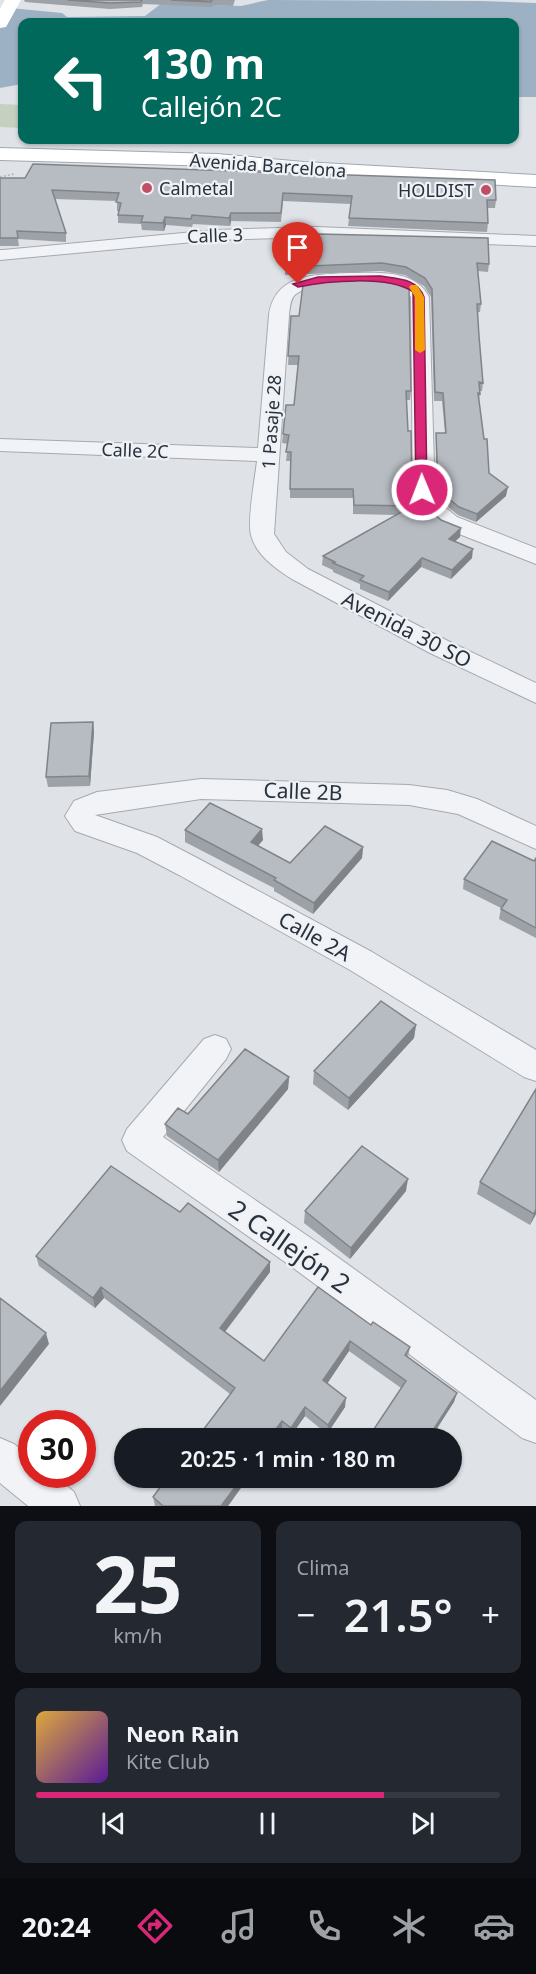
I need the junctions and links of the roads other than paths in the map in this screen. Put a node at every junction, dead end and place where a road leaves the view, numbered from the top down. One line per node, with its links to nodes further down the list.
1 (13, 0): 2 (main road)
2 (0, 23)
3 (2, 144): 5 (main road, Avenida Barcelona); 5 (main road)
4 (476, 158): 5 (main road, Avenida Barcelona)
5 (306, 160): 7 (main road); 9 (main road, Avenida Barcelona)
6 (0, 162): 7 (main road)
7 (73, 164): 8 (main road)
8 (0, 171)
9 (536, 181)
10 (536, 241): 11 (street, Calle 3)
11 (3, 255)
12 (0, 445): 13 (street, Calle 2C)
13 (269, 454): 14 (street, 1 Pasaje 28); 15 (street, 1 Pasaje 28)
14 (536, 557)
15 (280, 561): 16 (street, Avenida 30 SO)
16 (536, 694)
17 (85, 823): 18 (street, Calle 2B); 20 (street, Calle 2A)
18 (536, 838)
19 (215, 1049): 21 (street, 2 Callejón 2)
20 (536, 1067)
21 (536, 1424)
22 (0, 1458): 23 (street)
23 (60, 1506)

